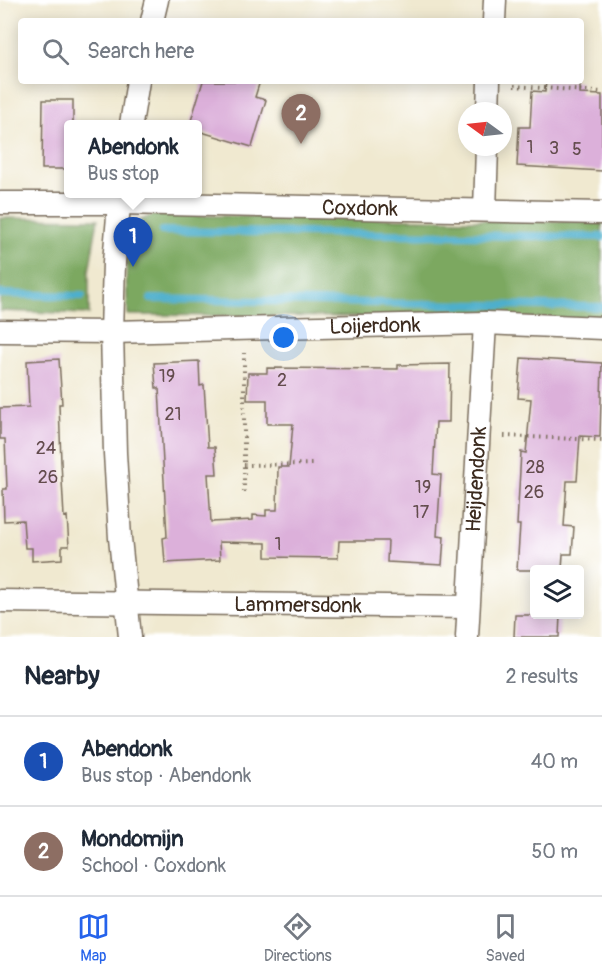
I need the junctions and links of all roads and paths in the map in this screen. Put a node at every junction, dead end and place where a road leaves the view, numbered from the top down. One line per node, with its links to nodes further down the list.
1 (157, 0): 3 (street)
2 (495, 0): 4 (street)
3 (153, 18)
4 (494, 18)
5 (138, 84): 10 (street)
6 (489, 84): 9 (street)
7 (502, 84): 8 (path)
8 (602, 92)
9 (488, 102)
10 (132, 120)
11 (487, 156): 14 (street)
12 (120, 198): 13 (street, Coxdonk); 14 (street, Coxdonk); 20 (street)
13 (0, 203)
14 (485, 210): 15 (street, Coxdonk)
15 (602, 213)
16 (485, 323): 17 (street, Loijerdonk); 18 (street, Loijerdonk); 21 (street, Heijdendonk)
17 (602, 328)
18 (244, 329): 20 (street, Loijerdonk); 24 (path)
19 (0, 331): 20 (street, Loijerdonk)
20 (112, 332): 27 (street)
21 (478, 434): 22 (path); 28 (street, Heijdendonk)
22 (602, 440)
23 (316, 464): 24 (path)
24 (244, 465): 25 (path)
25 (244, 492)
26 (0, 601): 27 (street, Lammersdonk)
27 (128, 604): 28 (street, Lammersdonk); 29 (street)
28 (468, 607): 30 (street, Heijdendonk)
29 (130, 637)
30 (467, 637)

